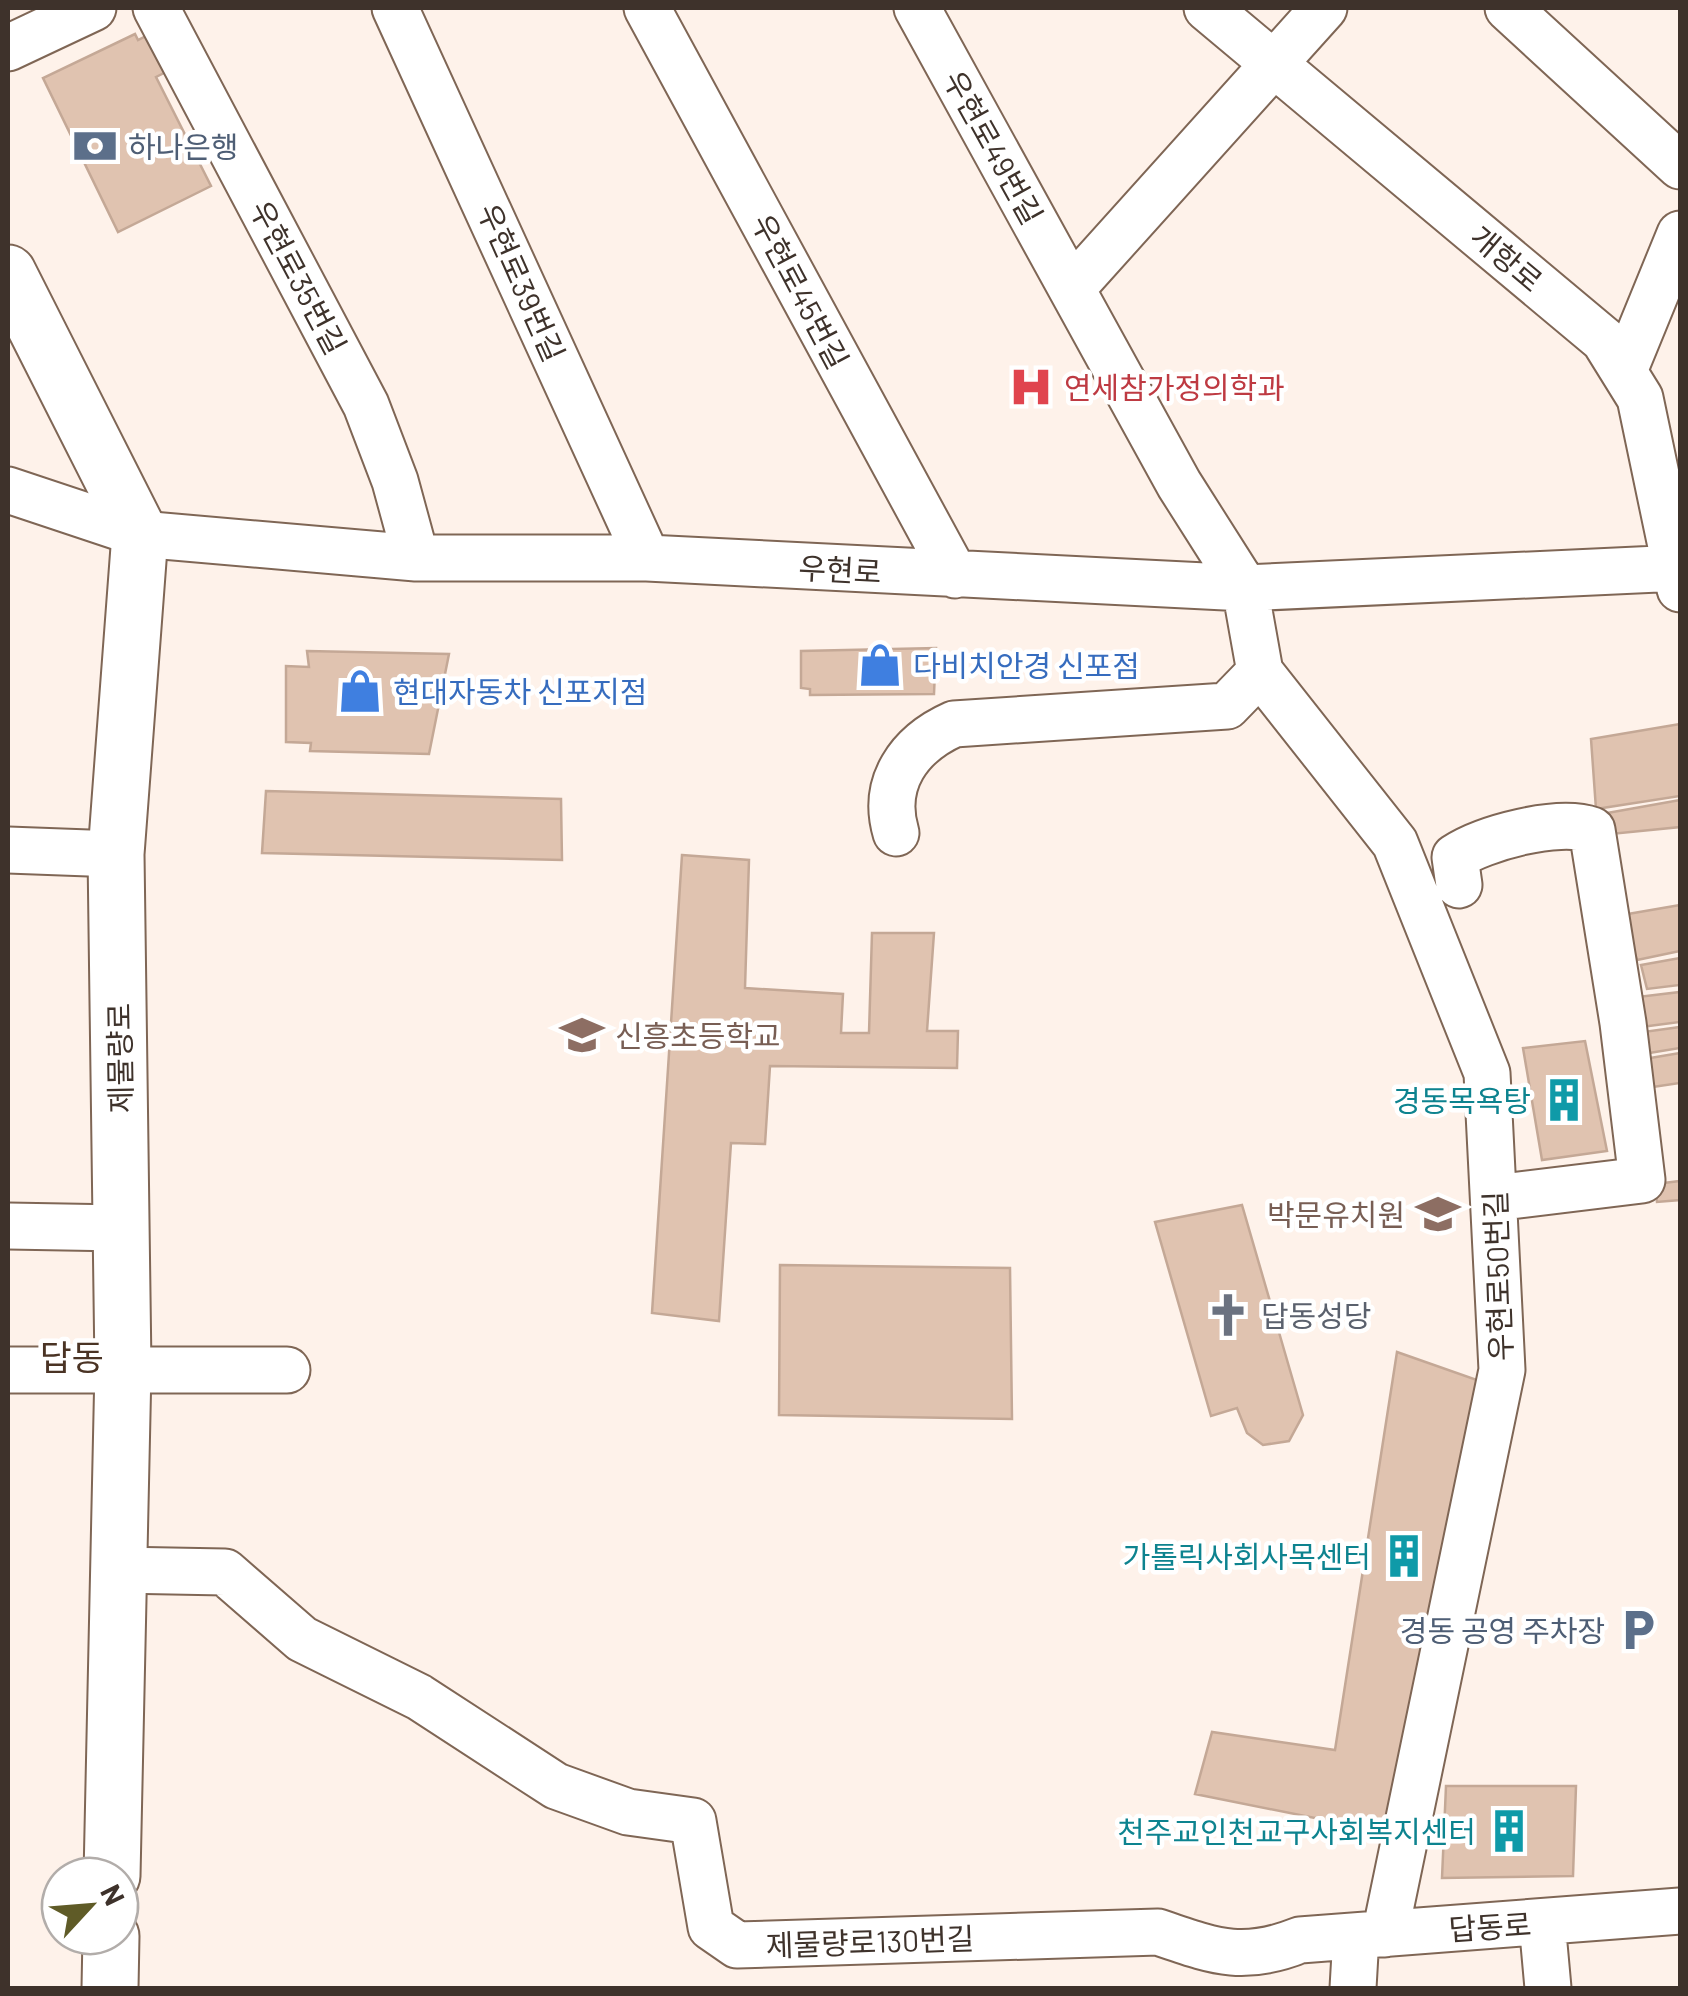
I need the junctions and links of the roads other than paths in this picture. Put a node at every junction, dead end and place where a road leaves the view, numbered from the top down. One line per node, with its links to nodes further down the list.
1 (93, 8): 9 (street)
2 (156, 8): 18 (street, 우현로35번길)
3 (394, 8): 19 (street, 우현로39번길)
4 (647, 8): 21 (street, 우현로45번길)
5 (917, 8): 14 (street, 우현로49번길)
6 (1208, 8): 10 (street, 개항로)
7 (1324, 8): 10 (street)
8 (1508, 8): 11 (street)
9 (8, 48)
10 (1274, 62): 14 (street); 15 (street, 개항로)
11 (1680, 166)
12 (1680, 234): 15 (street)
13 (8, 273): 17 (main road)
14 (1073, 287): 22 (street, 우현로49번길)
15 (1624, 371): 20 (street, 개항로)
16 (8, 490): 17 (street, 우현로)
17 (140, 534): 18 (street, 우현로); 26 (main road, 제물량로)
18 (416, 558): 19 (street, 우현로)
19 (647, 558): 21 (street, 우현로)
20 (1679, 574): 22 (street, 우현로)
21 (955, 576): 22 (street, 우현로)
22 (1245, 588): 23 (street)
23 (1260, 672): 24 (street); 28 (street, 우현로50번길)
24 (896, 832)
25 (8, 850): 26 (street)
26 (116, 854): 30 (main road, 제물량로)
27 (1459, 885): 28 (street)
28 (1494, 1198): 38 (street, 우현로50번길)
29 (8, 1226): 30 (street)
30 (121, 1228): 31 (main road, 제물량로)
31 (123, 1368): 32 (street); 33 (street); 34 (main road, 제물량로)
32 (8, 1370)
33 (287, 1370)
34 (118, 1570): 35 (main road, 제물량로); 39 (street, 제물량로130번길)
35 (112, 1856)
36 (1680, 1912): 37 (street, 답동로)
37 (1542, 1922): 38 (street, 답동로); 43 (street)
38 (1370, 1935): 39 (street, 답동로); 42 (street, 우현로50번길)
39 (1300, 1940)
40 (111, 1956): 41 (main road)
41 (110, 1988)
42 (1353, 1988)
43 (1548, 1988)

